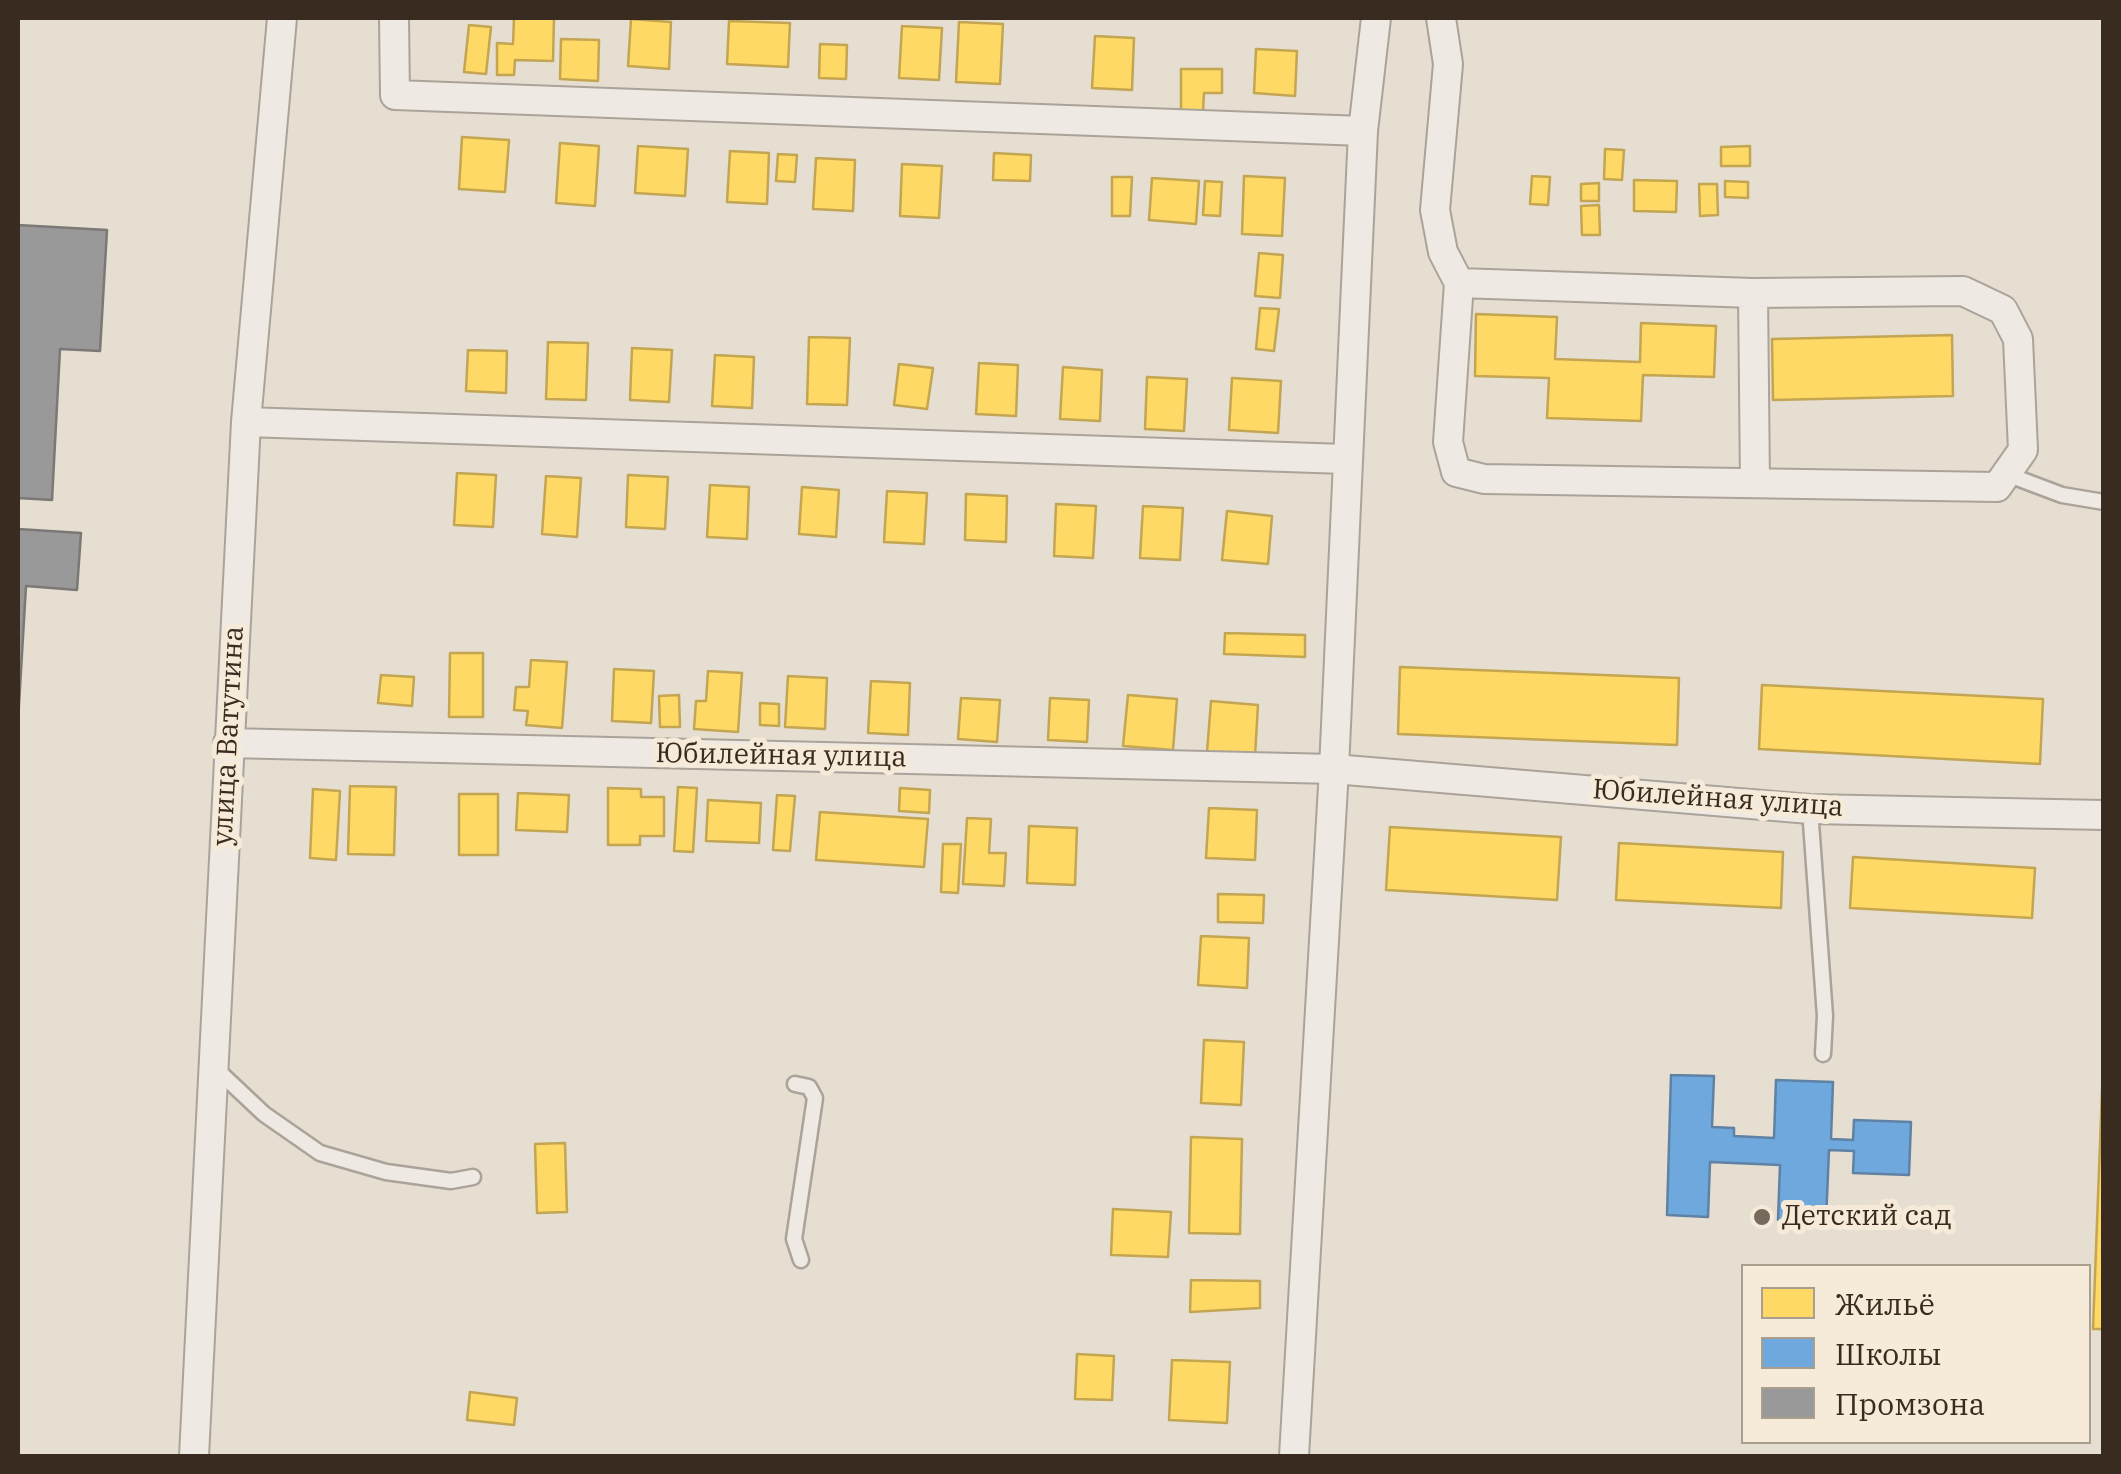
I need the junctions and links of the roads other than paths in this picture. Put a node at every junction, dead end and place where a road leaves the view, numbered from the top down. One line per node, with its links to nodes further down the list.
1 (282, 18): 8 (street, улица Ватутина)
2 (394, 18): 5 (street)
3 (1376, 18): 5 (street)
4 (1440, 18): 6 (street)
5 (1363, 131): 9 (street)
6 (1459, 283): 7 (street); 11 (street)
7 (1753, 293): 10 (street); 11 (street)
8 (246, 422): 9 (street); 13 (street, улица Ватутина)
9 (1346, 459): 14 (street)
10 (2009, 475): 11 (street); 12 (lane)
11 (1755, 483)
12 (2104, 502)
13 (228, 743): 14 (street, Юбилейная улица); 18 (street, улица Ватутина)
14 (1334, 769): 15 (street, Юбилейная улица); 23 (street)
15 (1810, 808): 16 (street, Юбилейная улица); 17 (lane)
16 (2104, 815)
17 (1823, 1054)
18 (212, 1066): 20 (lane); 22 (street, улица Ватутина)
19 (796, 1084): 21 (lane)
20 (473, 1177)
21 (801, 1260)
22 (194, 1456)
23 (1294, 1456)

